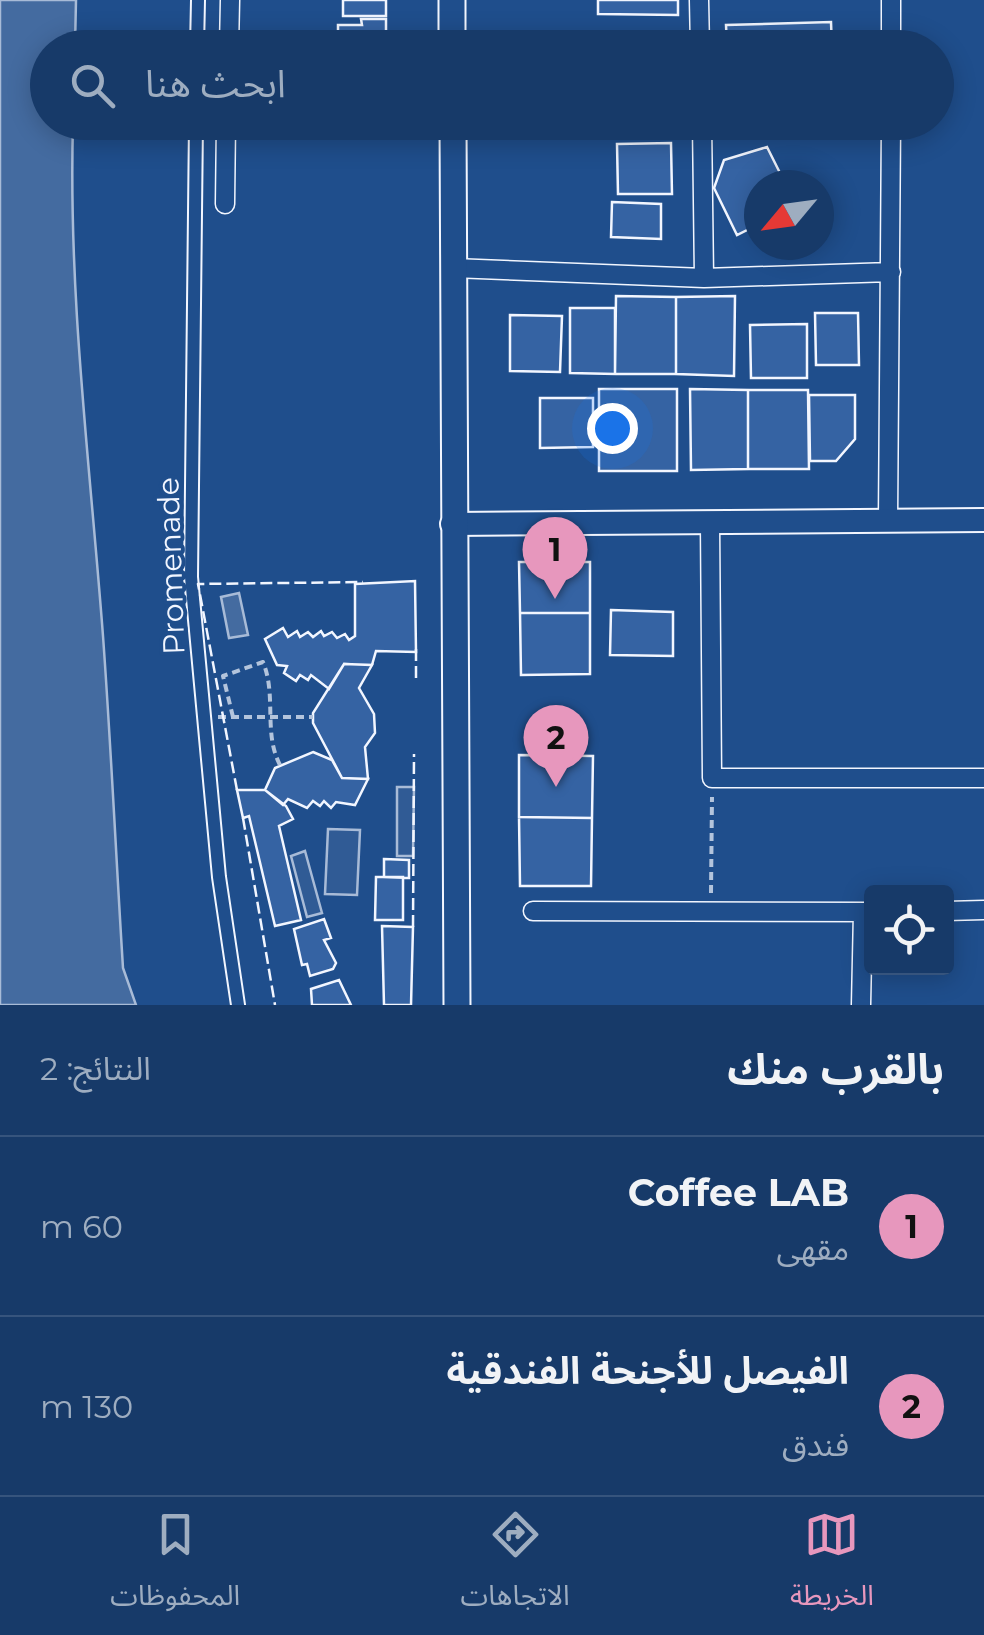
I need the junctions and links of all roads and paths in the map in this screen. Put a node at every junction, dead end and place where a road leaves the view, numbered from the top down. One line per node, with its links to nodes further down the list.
1 (198, 0): 6 (street)
2 (230, 0): 7 (street)
3 (452, 0): 8 (main road)
4 (700, 0): 9 (street)
5 (892, 0): 10 (street)
6 (197, 30)
7 (229, 30)
8 (452, 30)
9 (700, 30)
10 (891, 30)
11 (196, 140): 24 (street, Promenade)
12 (226, 140): 16 (street)
13 (453, 140): 17 (main road)
14 (702, 140): 19 (street)
15 (891, 140): 18 (street)
16 (225, 204)
17 (453, 268): 19 (street); 23 (main road)
18 (891, 272): 19 (street); 21 (street)
19 (704, 278)
20 (984, 520): 21 (street)
21 (888, 521): 22 (street)
22 (710, 522): 23 (street); 28 (street)
23 (452, 524): 37 (main road)
24 (204, 717): 25 (path); 36 (street, Promenade)
25 (233, 717): 26 (path); 27 (path)
26 (313, 717)
27 (280, 766)
28 (712, 778): 29 (street); 30 (path)
29 (984, 778)
30 (710, 908): 32 (street); 34 (street)
31 (984, 910): 33 (street)
32 (533, 911)
33 (954, 911)
34 (864, 912)
35 (864, 958): 38 (street)
36 (238, 1005)
37 (457, 1005)
38 (861, 1005)

